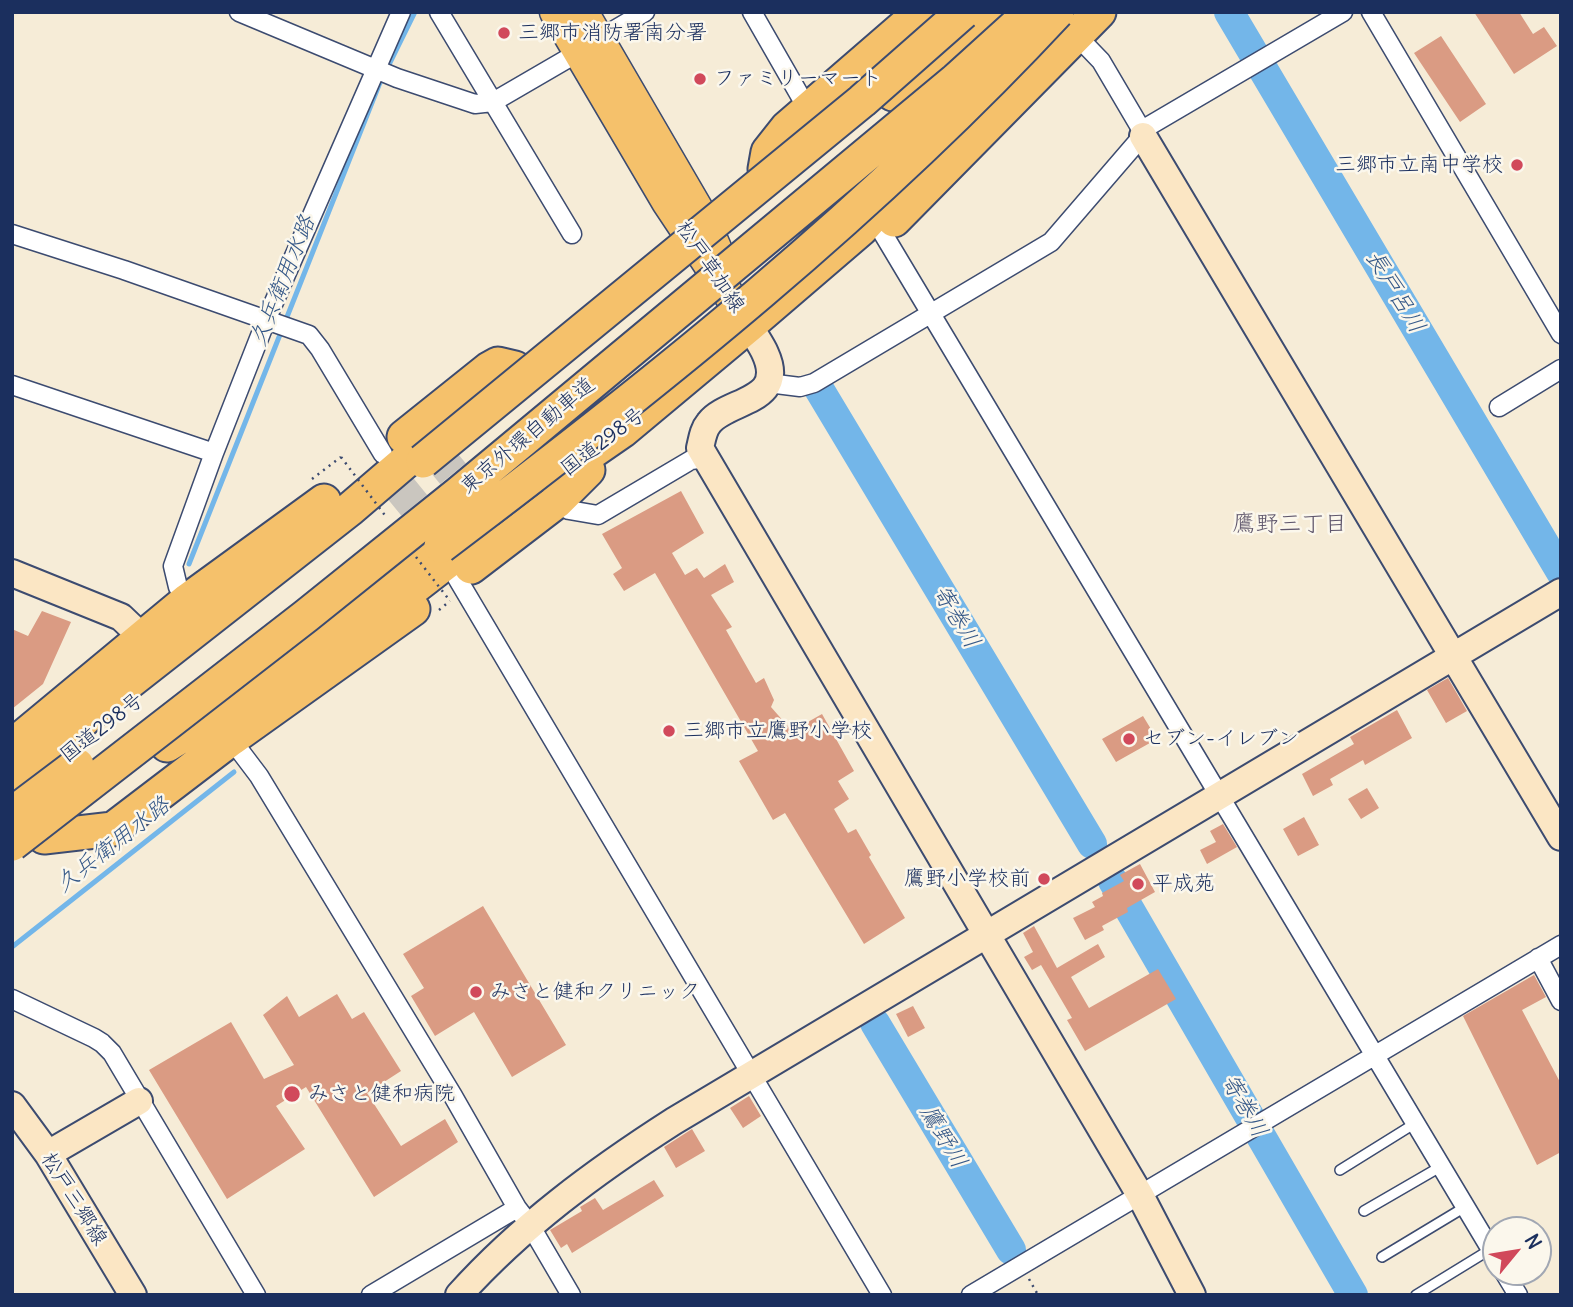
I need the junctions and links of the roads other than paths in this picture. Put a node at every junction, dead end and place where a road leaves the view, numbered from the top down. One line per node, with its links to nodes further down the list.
1 (239, 12): 17 (street)
2 (401, 12): 17 (street)
3 (439, 12): 19 (street)
4 (555, 12): 16 (main road, 松戸草加線)
5 (583, 12): 16 (main road, 松戸草加線)
6 (645, 12): 16 (street)
7 (752, 12): 20 (street)
8 (920, 12): 20 (highway)
9 (963, 12): 43 (highway, bridge)
10 (989, 12): 22 (highway)
11 (1008, 12): 58 (highway, 東京外環自動車道, bridge)
12 (1031, 12): 60 (highway, 東京外環自動車道, bridge)
13 (1342, 12): 21 (street)
14 (1371, 12): 31 (street)
15 (1071, 18): 18 (highway, 国道298号); 21 (street); 24 (highway); 44 (highway, bridge)
16 (589, 46): 19 (street); 23 (main road, 松戸草加線)
17 (376, 70): 19 (street); 29 (street)
18 (981, 73): 24 (highway, 国道298号); 27 (highway, 国道298号)
19 (493, 102): 26 (street)
20 (807, 108): 22 (highway)
21 (1142, 133): 28 (street); 51 (street)
22 (768, 183): 23 (highway)
23 (695, 225): 30 (main road, 松戸草加線); 32 (highway)
24 (872, 230): 28 (street); 30 (highway, 国道298号)
25 (12, 234): 29 (street)
26 (572, 234)
27 (796, 234)
28 (931, 313): 34 (street); 56 (street)
29 (267, 318): 38 (street); 39 (street)
30 (749, 325): 34 (street); 37 (highway, 国道298号)
31 (1561, 334)
32 (515, 368): 39 (highway); 43 (highway)
33 (1561, 369): 36 (street)
34 (768, 383): 40 (street)
35 (12, 385): 38 (street)
36 (1499, 407)
37 (622, 431): 41 (highway); 49 (highway, 国道298号)
38 (214, 453): 48 (street)
39 (383, 454): 48 (highway)
40 (705, 458): 41 (street); 62 (street)
41 (556, 502): 46 (highway)
42 (391, 503): 57 (highway, 国道298号)
43 (349, 509): 55 (highway)
44 (432, 545): 49 (highway); 53 (highway, 国道298号)
45 (12, 573): 50 (street)
46 (457, 578): 52 (highway); 68 (street)
47 (1561, 592): 51 (street)
48 (188, 600): 50 (highway)
49 (340, 630): 53 (highway, 国道298号)
50 (142, 637): 54 (highway)
51 (1453, 656): 56 (street); 59 (street)
52 (231, 739): 60 (highway); 78 (street)
53 (167, 745): 60 (highway, 国道298号)
54 (12, 746)
55 (12, 787)
56 (1219, 795): 62 (street); 67 (street)
57 (12, 799)
58 (12, 814)
59 (1561, 837)
60 (28, 840): 61 (highway, 国道298号)
61 (12, 858)
62 (986, 932): 68 (street); 75 (street)
63 (1561, 945): 64 (street)
64 (1538, 958): 66 (street); 67 (street)
65 (12, 999): 69 (street)
66 (1561, 1001)
67 (1374, 1055): 71 (street); 75 (street)
68 (751, 1074): 78 (street); 87 (street)
69 (139, 1101): 72 (street); 83 (street)
70 (12, 1105): 72 (street, 松戸三郷線)
71 (1414, 1124): 73 (street); 74 (lane)
72 (48, 1154): 82 (street, 松戸三郷線)
73 (1440, 1167): 76 (street); 77 (lane)
74 (1340, 1170)
75 (1140, 1195): 88 (street); 89 (street)
76 (1465, 1208): 79 (street); 80 (lane)
77 (1364, 1211)
78 (524, 1217): 84 (street); 85 (street); 86 (street)
79 (1482, 1236)
80 (1381, 1257)
81 (1482, 1260): 90 (lane)
82 (133, 1295)
83 (256, 1295)
84 (371, 1295)
85 (459, 1295)
86 (571, 1295)
87 (881, 1295)
88 (971, 1295)
89 (1192, 1295)
90 (1416, 1295)

